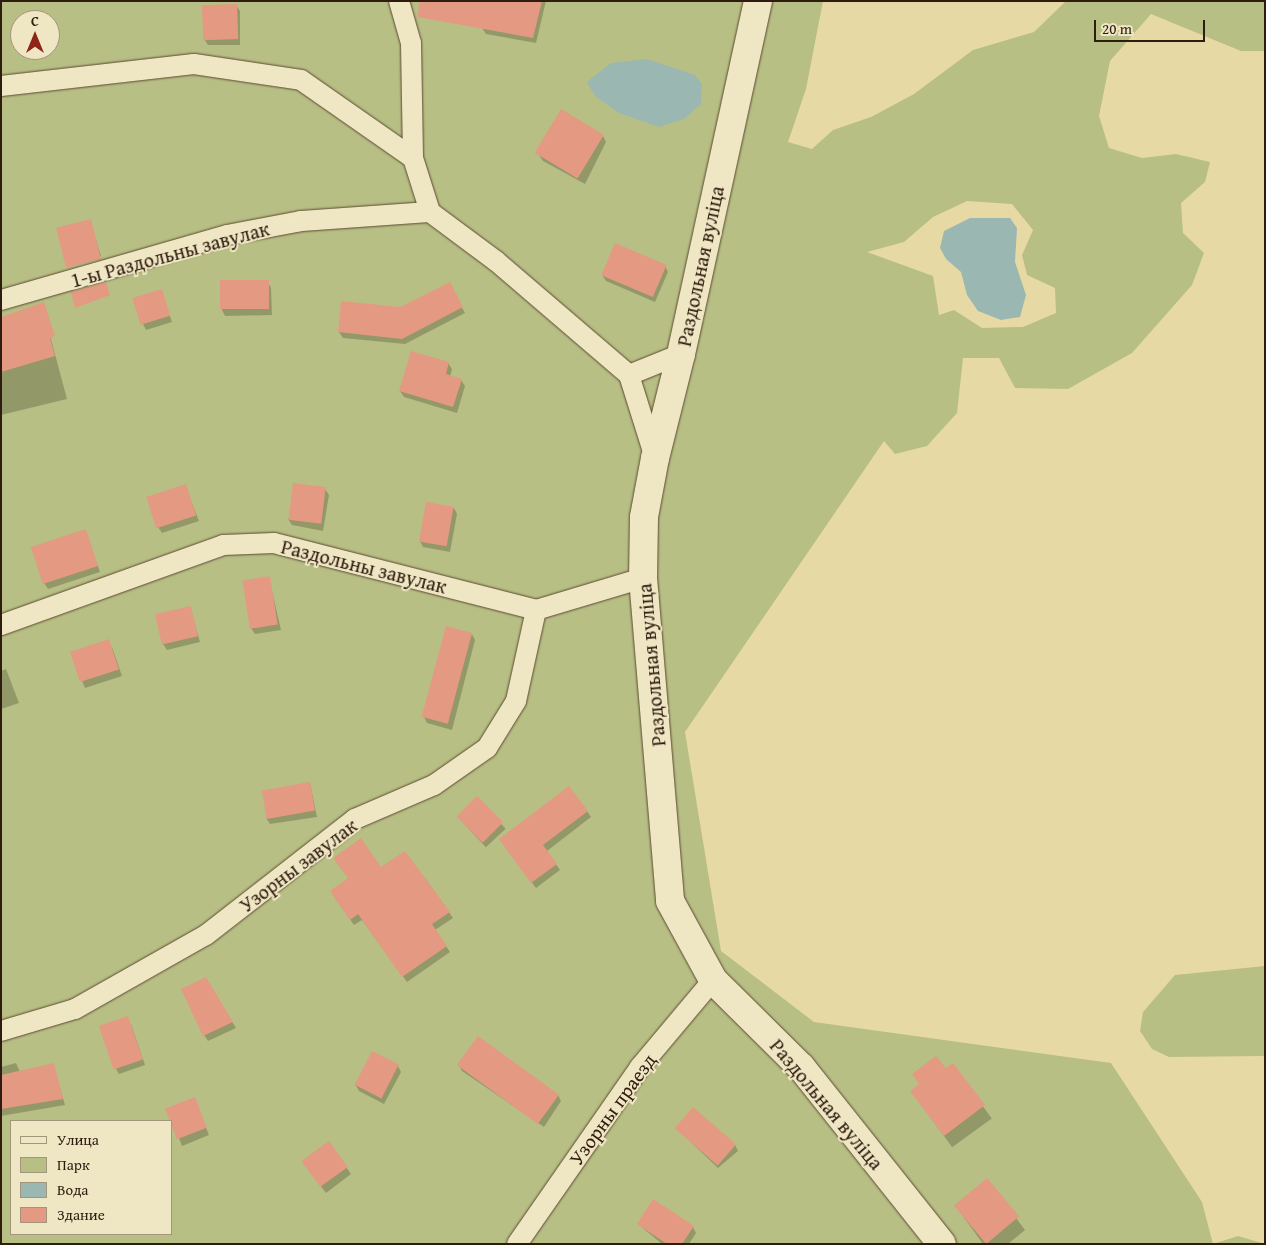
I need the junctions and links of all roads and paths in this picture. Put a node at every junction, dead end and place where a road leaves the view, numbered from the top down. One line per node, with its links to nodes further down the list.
1 (399, 1): 4 (lane)
2 (758, 1): 7 (street, Раздольная вуліца)
3 (1, 86): 4 (lane)
4 (412, 158): 5 (lane)
5 (430, 212): 6 (lane, 1-ы Раздольны завулак); 8 (lane)
6 (1, 300)
7 (682, 354): 8 (lane); 9 (street, Раздольная вуліца)
8 (629, 375): 9 (lane)
9 (655, 458): 10 (street, Раздольная вуліца)
10 (643, 578): 11 (lane); 13 (street, Раздольная вуліца)
11 (536, 610): 12 (lane, Раздольны завулак); 14 (lane, Узорны завулак)
12 (1, 625)
13 (713, 980): 15 (lane, Узорны праезд); 16 (street, Раздольная вуліца)
14 (1, 1032)
15 (517, 1244)
16 (942, 1244)

